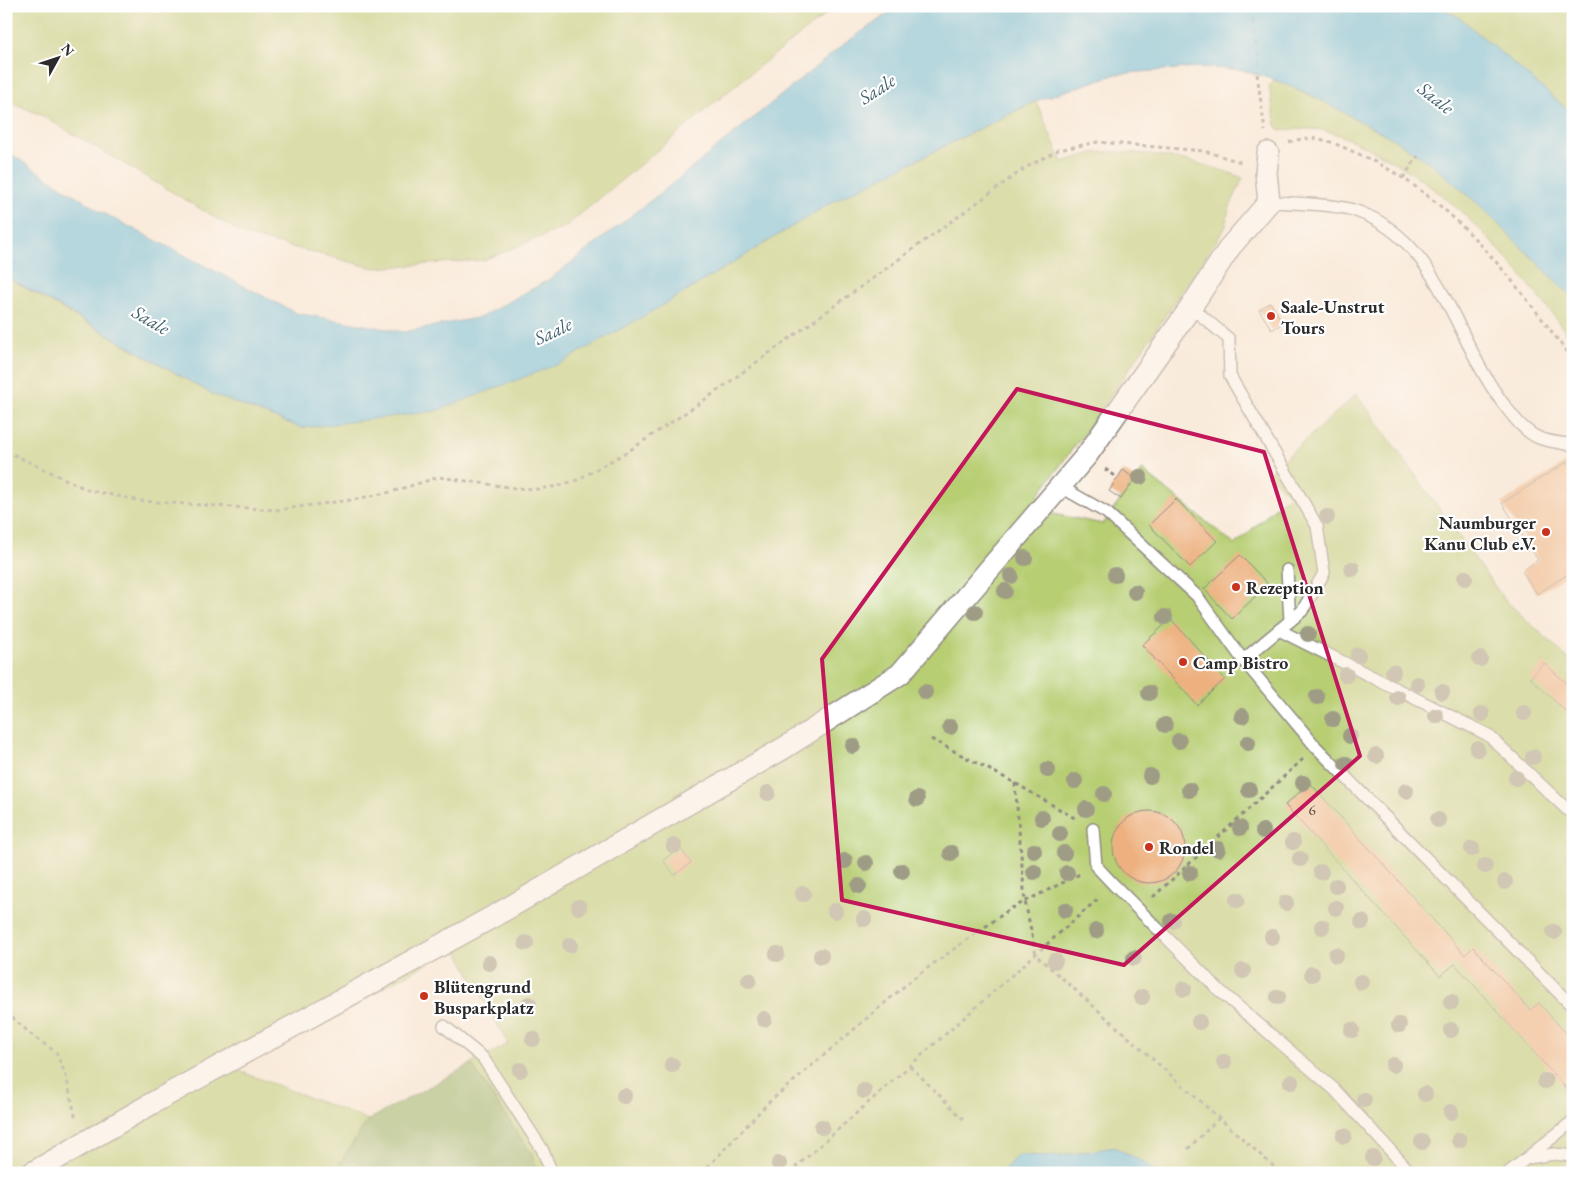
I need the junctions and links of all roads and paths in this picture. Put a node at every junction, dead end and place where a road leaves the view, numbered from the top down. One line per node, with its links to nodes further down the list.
1 (1257, 74): 2 (path)
2 (1265, 132)
3 (1268, 154): 5 (path); 6 (street); 10 (path)
4 (1418, 156): 5 (path)
5 (1402, 178): 8 (path)
6 (1269, 202): 7 (street); 9 (lane)
7 (1191, 307): 11 (street); 13 (lane)
8 (1573, 360)
9 (1573, 444)
10 (6, 451)
11 (1061, 487): 15 (lane); 33 (street)
12 (1287, 570): 13 (lane)
13 (1290, 621): 14 (lane)
14 (1279, 630): 15 (lane); 19 (lane)
15 (1243, 660): 17 (lane)
16 (931, 739): 18 (path)
17 (1316, 747): 24 (path); 26 (lane)
18 (1015, 783): 20 (path); 23 (path)
19 (1573, 815)
20 (1093, 830): 21 (lane)
21 (1096, 866): 22 (lane); 23 (path)
22 (1113, 884): 24 (lane); 25 (path)
23 (1025, 901): 25 (path); 39 (path)
24 (1138, 911): 42 (lane)
25 (1036, 955): 29 (path); 30 (path)
26 (1573, 1007)
27 (6, 1012): 33 (path)
28 (444, 1026): 38 (lane)
29 (910, 1066): 31 (path); 40 (path)
30 (1219, 1118): 34 (path); 41 (path)
31 (963, 1119)
32 (1573, 1121): 36 (lane)
33 (82, 1142): 37 (street)
34 (1188, 1149)
35 (1573, 1156): 36 (lane)
36 (1526, 1158): 43 (lane)
37 (32, 1173)
38 (552, 1173)
39 (702, 1173)
40 (789, 1173)
41 (1281, 1173)
42 (1411, 1173)
43 (1508, 1173)

